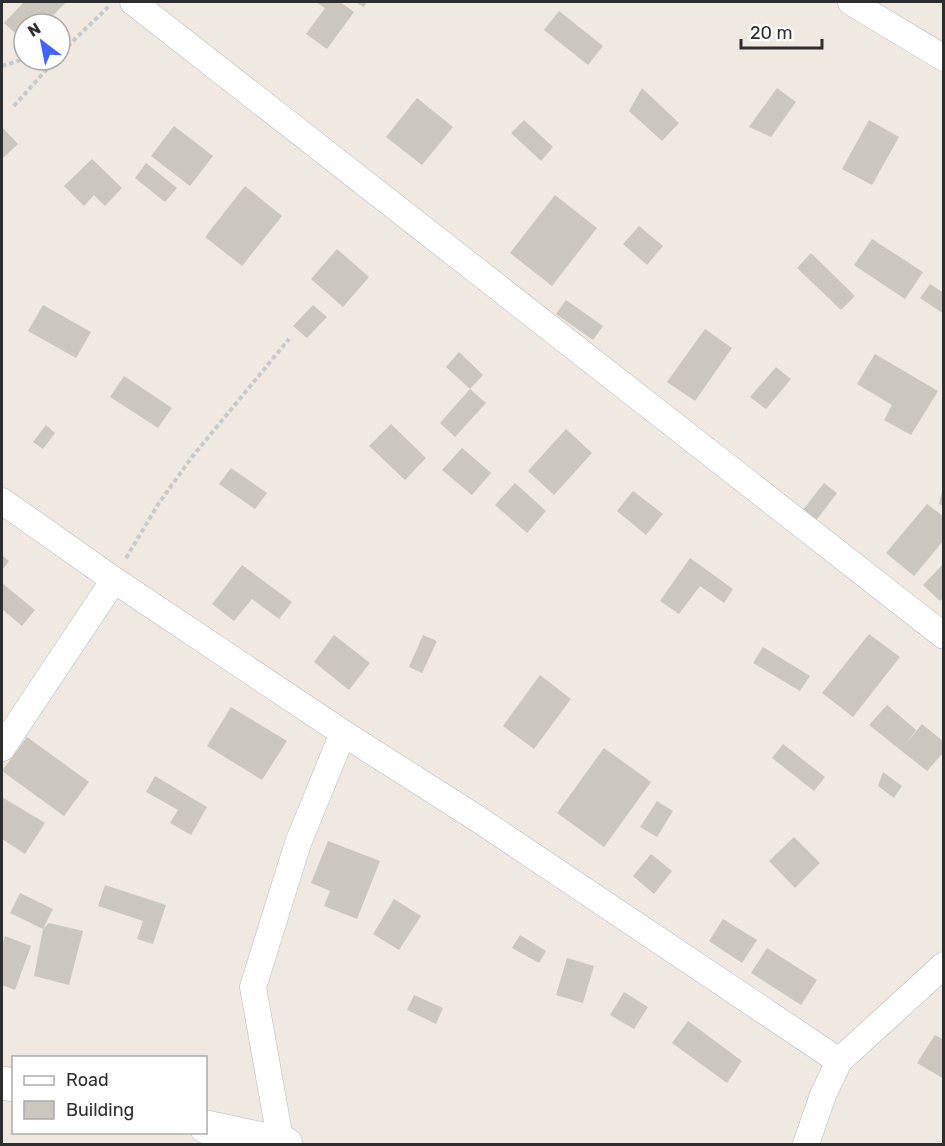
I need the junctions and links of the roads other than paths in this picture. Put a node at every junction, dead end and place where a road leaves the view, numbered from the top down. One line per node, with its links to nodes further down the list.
1 (132, 2): 6 (street)
2 (851, 2): 3 (street)
3 (944, 58)
4 (2, 501): 5 (street)
5 (114, 580): 7 (street); 8 (street)
6 (944, 636)
7 (343, 733): 10 (street); 12 (street)
8 (2, 748)
9 (944, 966): 10 (street)
10 (839, 1061): 13 (street)
11 (207, 1127): 12 (main road)
12 (283, 1144)
13 (806, 1144)

